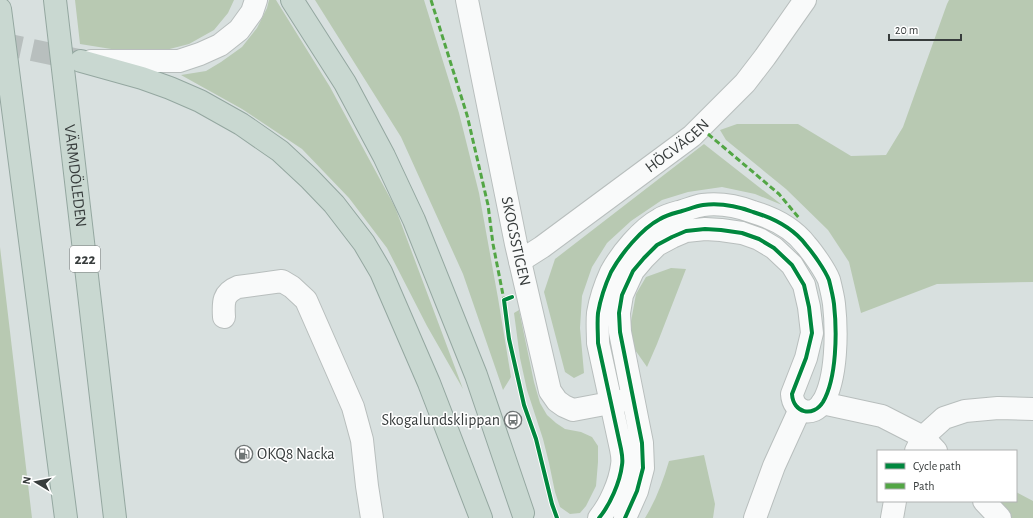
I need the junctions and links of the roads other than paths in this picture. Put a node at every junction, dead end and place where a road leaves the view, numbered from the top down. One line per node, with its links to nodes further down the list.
1 (55, 0): 20 (highway, VÄRMDÖLEDEN / 222)
2 (256, 0): 7 (street)
3 (292, 0): 18 (highway)
4 (467, 0): 8 (street, SKOGSSTIGEN)
5 (805, 0): 8 (street, HÖGVÄGEN)
6 (0, 9): 19 (highway)
7 (81, 60): 22 (highway)
8 (520, 261): 11 (street, SKOGSSTIGEN)
9 (224, 316): 21 (street)
10 (634, 398): 11 (street, SKOGSSTIGEN); 13 (street); 24 (street)
11 (612, 403): 12 (street); 23 (street)
12 (822, 403): 13 (street); 15 (street)
13 (800, 409): 25 (street)
14 (1033, 409): 15 (street)
15 (925, 446)
16 (895, 502): 26 (street)
17 (985, 502): 27 (street)
18 (523, 513)
19 (65, 518)
20 (115, 518)
21 (372, 518)
22 (481, 518)
23 (599, 518)
24 (625, 518)
25 (755, 518)
26 (892, 518)
27 (1000, 518)

